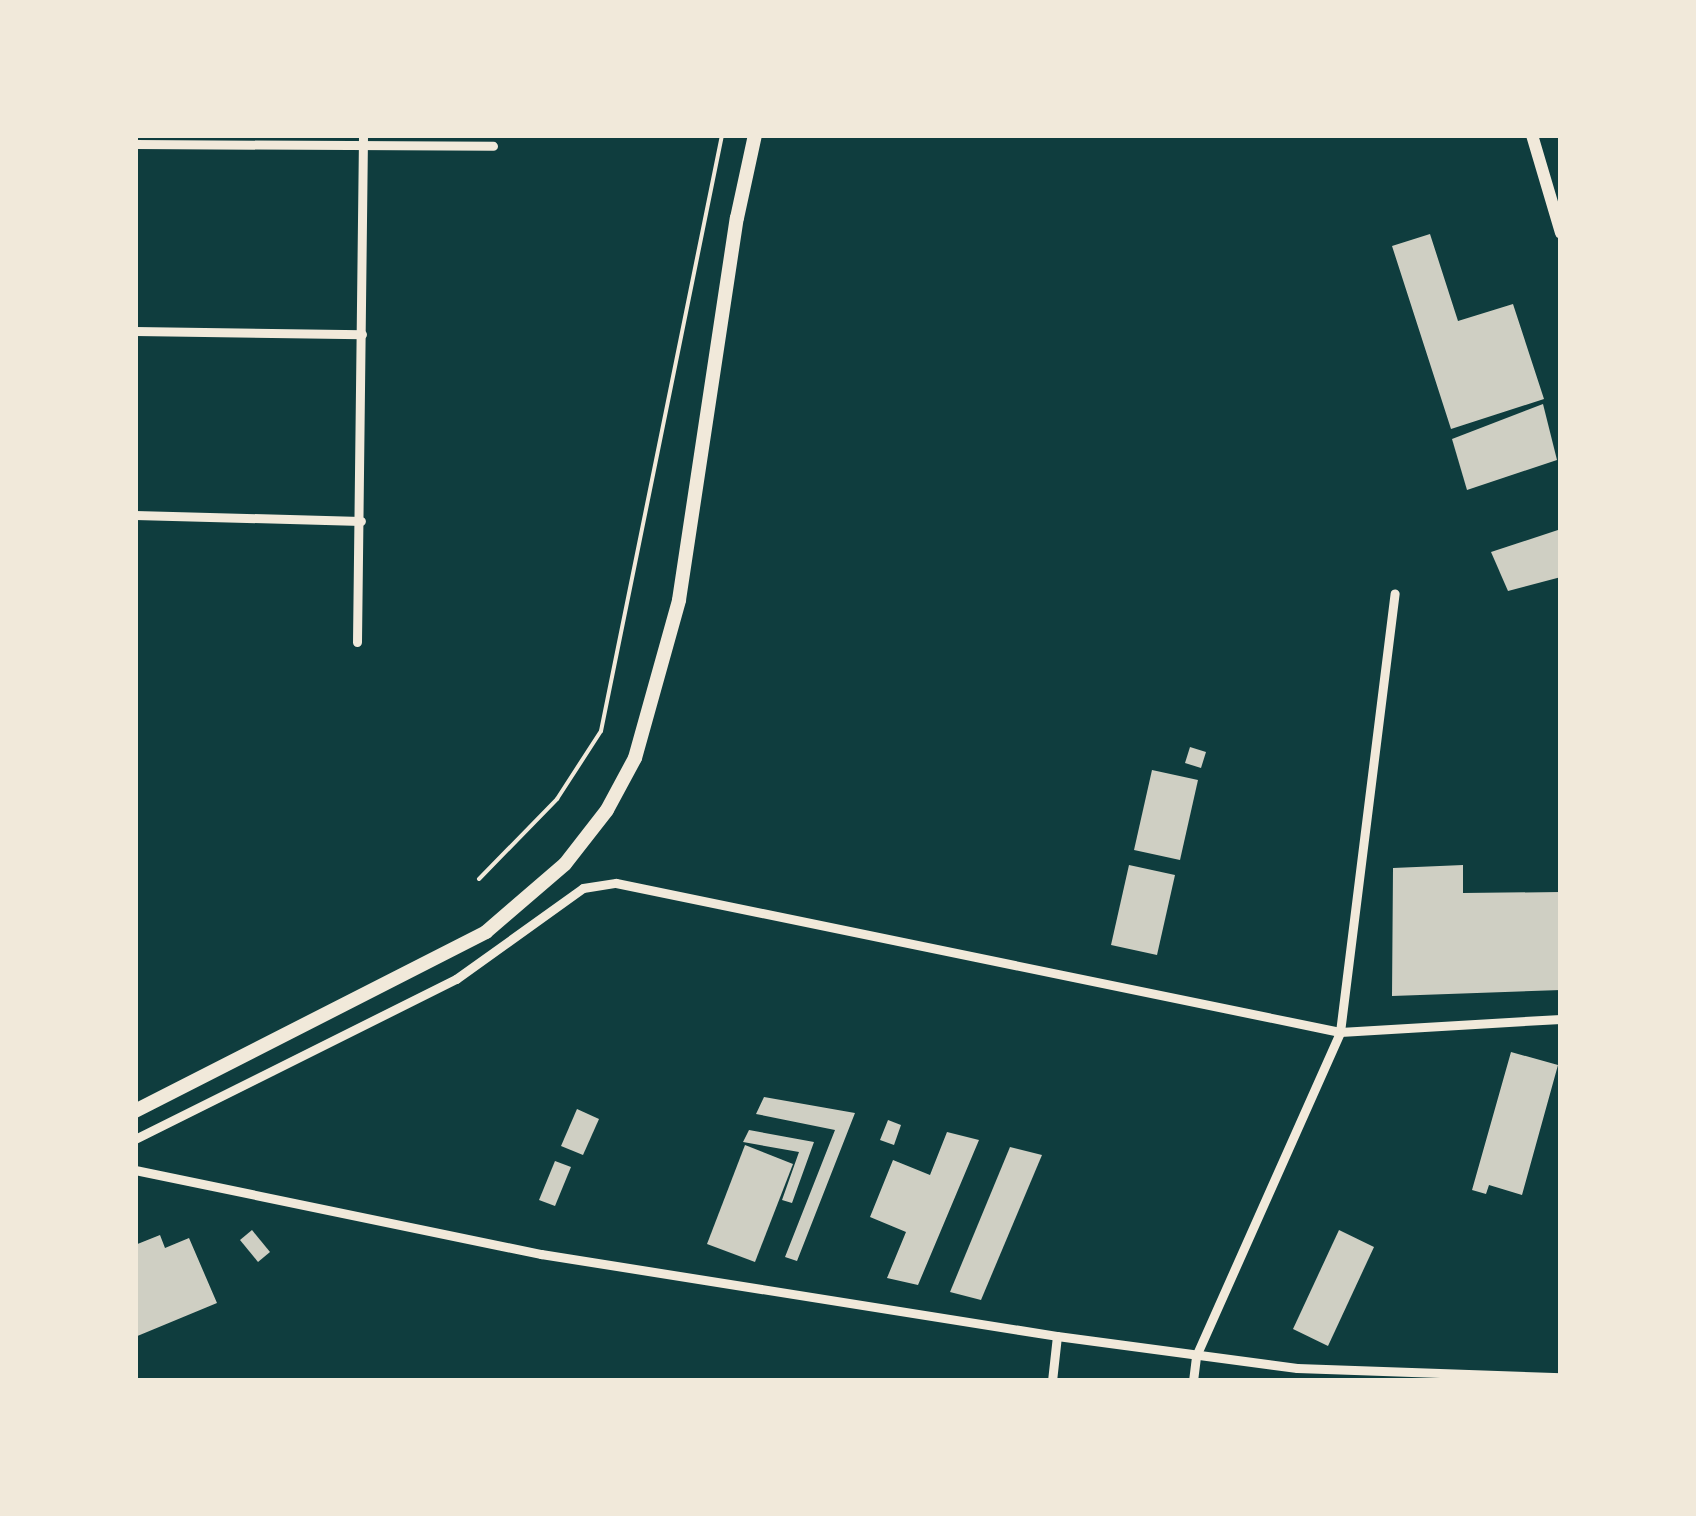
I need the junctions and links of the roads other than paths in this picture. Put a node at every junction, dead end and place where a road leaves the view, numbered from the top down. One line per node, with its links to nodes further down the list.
1 (722, 135): 14 (lane)
2 (755, 135): 17 (main road)
3 (1532, 135): 7 (main road)
4 (362, 140): 5 (street); 6 (street); 9 (street)
5 (135, 144)
6 (493, 146)
7 (1561, 232)
8 (135, 330): 9 (street)
9 (362, 334): 11 (street)
10 (135, 515): 11 (street)
11 (361, 521): 13 (street)
12 (1395, 593): 16 (street)
13 (357, 642)
14 (479, 879)
15 (1561, 1018): 16 (street)
16 (1340, 1032): 18 (street); 21 (street)
17 (135, 1112)
18 (135, 1139)
19 (135, 1170): 20 (street)
20 (1057, 1336): 21 (street); 23 (street)
21 (1196, 1356): 22 (street); 24 (street)
22 (1561, 1377)
23 (1052, 1381)
24 (1193, 1381)

